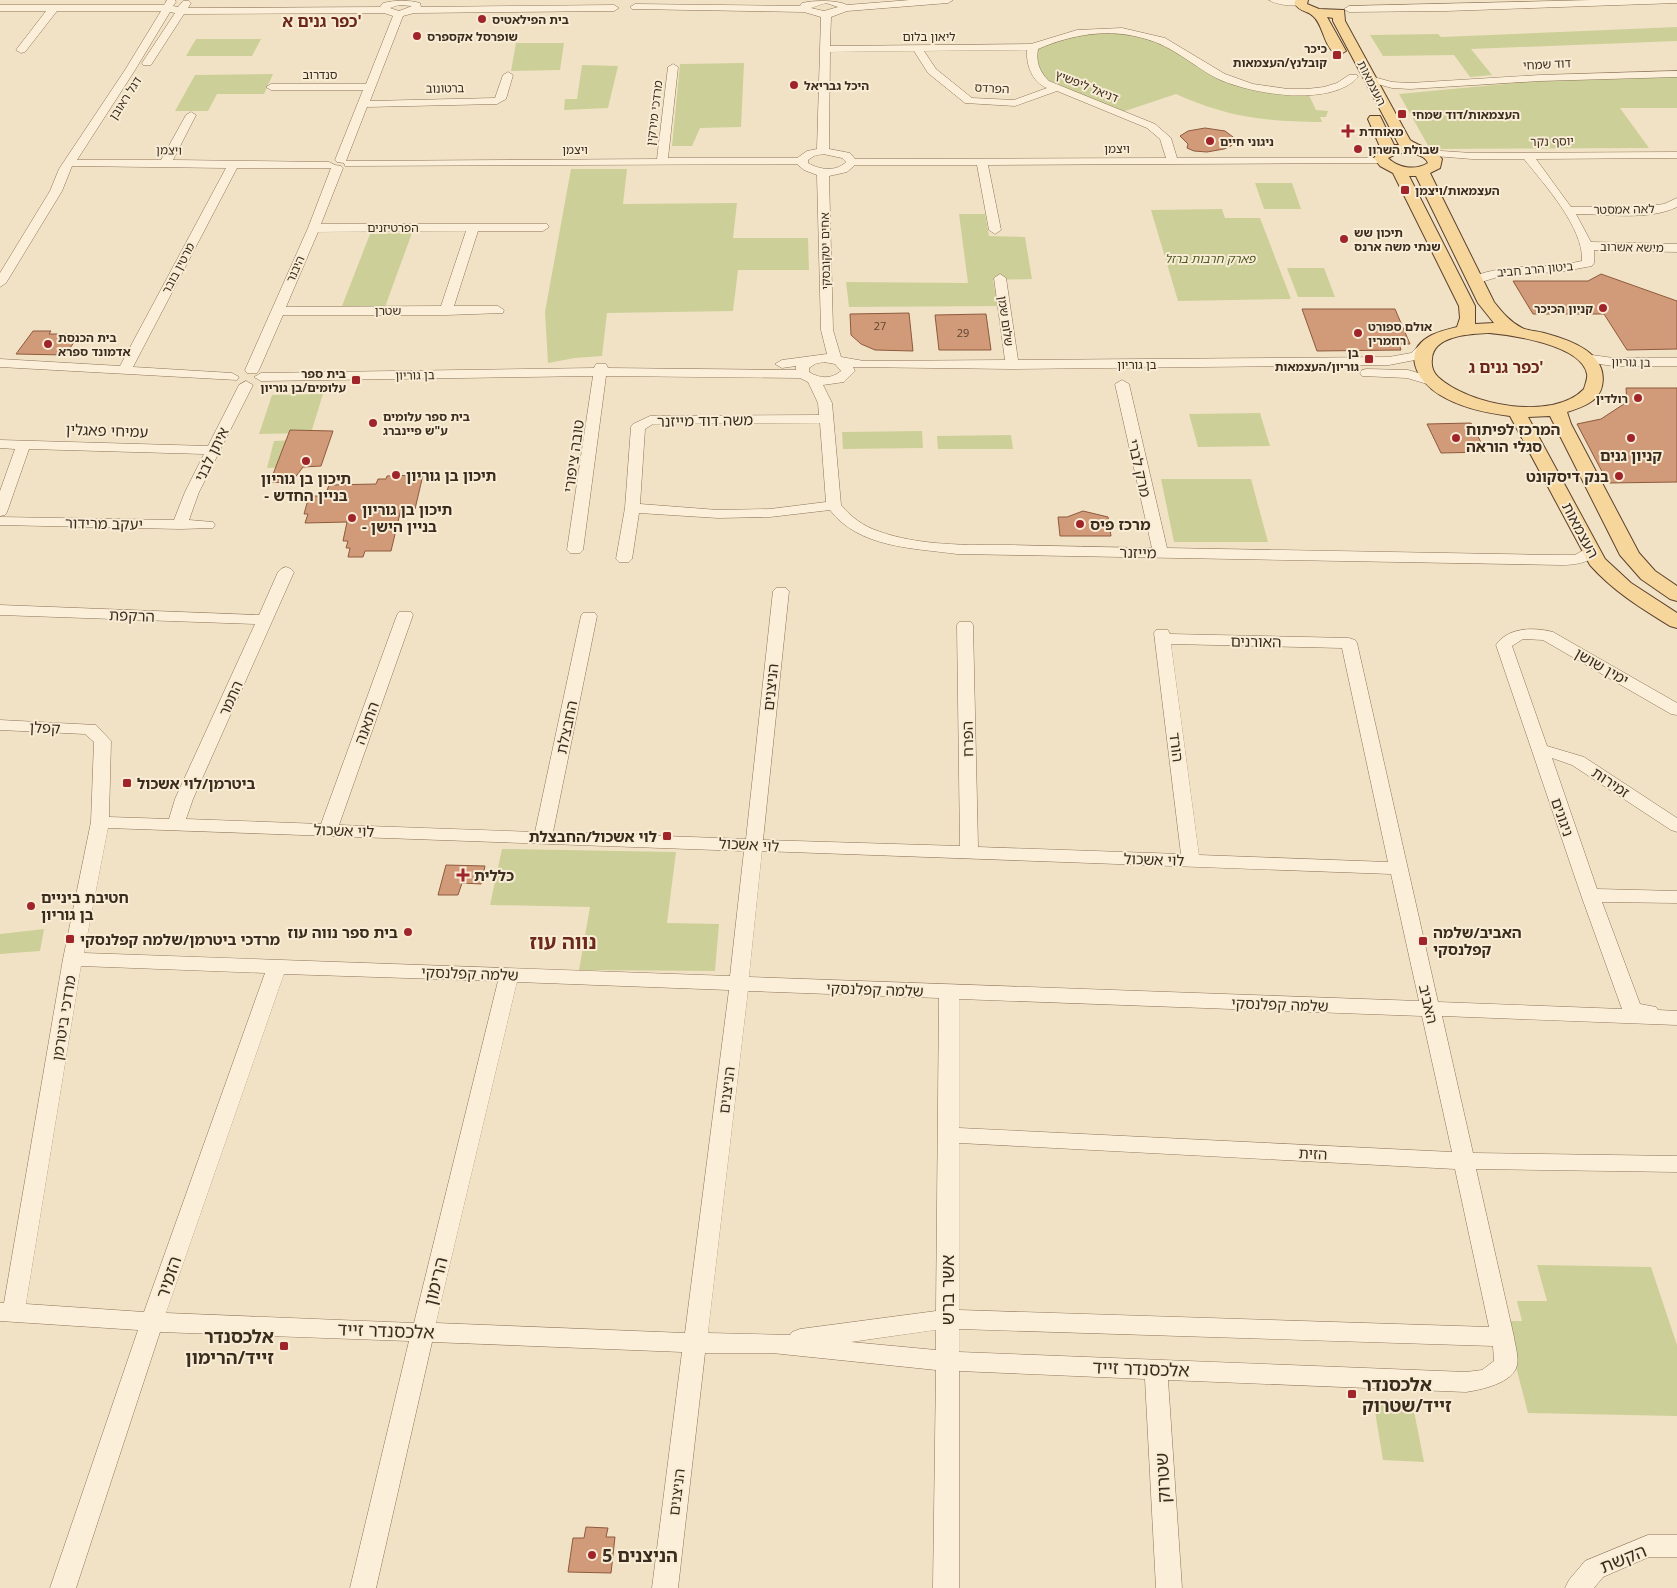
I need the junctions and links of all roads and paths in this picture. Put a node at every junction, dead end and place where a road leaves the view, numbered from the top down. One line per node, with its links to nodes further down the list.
1 (819, 0): 2 (street); 20 (street)
2 (832, 0): 17 (street)
3 (917, 0): 17 (street)
4 (948, 0): 17 (street)
5 (1274, 0): 13 (street)
6 (1544, 0): 11 (street)
7 (1592, 0): 11 (street)
8 (1677, 0): 18 (street)
9 (405, 1): 19 (street); 22 (street)
10 (1516, 1): 11 (street); 18 (street)
11 (1556, 1)
12 (318, 2): 16 (street); 19 (street)
13 (1301, 2): 24 (main road)
14 (169, 4): 16 (street); 23 (street); 54 (street, דגל ראובן)
15 (625, 4): 20 (street); 22 (street)
16 (185, 5): 19 (street); 55 (street, דגל ראובן)
17 (843, 6): 26 (street)
18 (1345, 6): 24 (main road); 35 (main road, העצמאות)
19 (386, 7): 25 (street)
20 (805, 7): 26 (street)
21 (0, 8): 23 (street)
22 (416, 8): 25 (street)
23 (53, 9): 30 (street)
24 (1318, 13): 32 (main road, העצמאות)
25 (399, 14): 38 (street, היבנר)
26 (826, 14): 29 (street)
27 (1034, 47): 28 (street, ליאון בלום); 32 (street); 39 (street, דניאל ליפשיץ)
28 (917, 48): 29 (street, ליאון בלום); 39 (street, הפרדס)
29 (825, 49): 45 (street)
30 (21, 50)
31 (673, 67): 50 (street, מרדכי מירקין)
32 (1351, 73)
33 (1677, 74): 36 (street, דוד שמחי)
34 (508, 75): 41 (street, ברטונוב)
35 (1370, 79): 36 (street, דוד שמחי); 40 (main road, העצמאות)
36 (1419, 86): 40 (street, דוד שמחי)
37 (271, 87): 38 (street, סנדרוב)
38 (369, 87): 41 (street, היבנר)
39 (1056, 88): 53 (street, דניאל ליפשיץ)
40 (1378, 96): 44 (main road, העצמאות)
41 (364, 104): 57 (street, היבנר)
42 (1370, 111): 48 (main road, העצמאות)
43 (191, 115): 56 (street)
44 (1420, 151): 46 (street, יוסף נקר); 48 (main road); 60 (main road)
45 (823, 152): 49 (street); 51 (street)
46 (1527, 155): 47 (street, יוסף נקר); 64 (street, ביטון הרב חביב)
47 (1677, 155)
48 (1385, 156): 53 (street, ויצמן); 59 (main road)
49 (802, 161): 50 (street, ויצמן); 61 (street)
50 (662, 162): 57 (street, ויצמן)
51 (852, 162): 52 (street, ויצמן); 61 (street)
52 (982, 162): 53 (street, ויצמן); 68 (street)
53 (1173, 162)
54 (69, 163): 55 (street, ויצמן); 62 (street, דגל ראובן)
55 (82, 164): 56 (street, ויצמן); 62 (street, דגל ראובן)
56 (165, 164): 58 (street, ויצמן)
57 (339, 164): 58 (street, ויצמן); 67 (street, היבנר)
58 (233, 165): 88 (street, מרטין בובר)
59 (1399, 170): 60 (main road); 78 (main road)
60 (1421, 171): 72 (main road)
61 (823, 172): 77 (street, אחים יטקובסקי)
62 (56, 192): 73 (street, דגל ראובן)
63 (1677, 202): 64 (street, לאה אמסטר)
64 (1568, 210): 69 (street, ביטון הרב חביב)
65 (473, 227): 66 (street, הפרטיזנים); 67 (street, הפרטיזנים); 74 (street)
66 (543, 227)
67 (314, 228): 76 (street, היבנר)
68 (995, 230)
69 (1588, 246): 70 (street, מישא אשרוב); 72 (street, ביטון הרב חביב)
70 (1677, 248)
71 (1000, 278): 84 (street, שלום שמן)
72 (1475, 280): 79 (main road)
73 (0, 283)
74 (446, 310): 75 (street, שטרן); 76 (street, שטרן)
75 (498, 310)
76 (277, 311): 90 (street, היבנר)
77 (827, 330): 82 (street, אחים יטקובסקי); 86 (street, אחים יטקובסקי)
78 (1465, 330): 79 (main road); 80 (main road)
79 (1515, 330): 81 (main road)
80 (1428, 346): 84 (street, בן גוריון); 94 (main road)
81 (1585, 358): 83 (street, בן גוריון); 93 (main road)
82 (813, 360): 86 (street, בן גוריון); 87 (street, בן גוריון); 92 (street, אחים יטקובסקי)
83 (1677, 362)
84 (1012, 365): 86 (street, בן גוריון)
85 (2, 367): 88 (street, בן גוריון)
86 (841, 368): 92 (street, בן גוריון); 94 (street, בן גוריון); 98 (street)
87 (600, 369): 90 (street, בן גוריון); 92 (street, בן גוריון); 109 (street, טובה ציפורי)
88 (124, 371): 91 (street, בן גוריון)
89 (1677, 371): 93 (street, בן גוריון)
90 (257, 374): 91 (street, בן גוריון); 95 (street, בן גוריון)
91 (232, 377): 95 (street, בן גוריון)
92 (809, 377): 98 (street)
93 (1596, 378): 97 (main road)
94 (1434, 382): 99 (main road)
95 (246, 384): 102 (street, איתן לבני)
96 (1122, 384): 111 (street, מרק לברי)
97 (1558, 409): 99 (main road); 117 (main road)
98 (825, 411): 103 (street); 104 (street, משה דוד מייזנר)
99 (1516, 411): 110 (main road, העצמאות)
100 (1, 444): 101 (street, עמיחי פאגלין)
101 (24, 444): 102 (street, עמיחי פאגלין); 105 (street)
102 (213, 450): 107 (street, איתן לבני)
103 (834, 504): 104 (street); 111 (street, מייזנר)
104 (632, 508): 112 (street, משה דוד מייזנר)
105 (0, 512)
106 (0, 521): 107 (street, יעקב מרידור)
107 (180, 525): 108 (street, יעקב מרידור)
108 (208, 525)
109 (574, 550)
110 (1592, 550): 113 (street, מייזנר); 114 (main road, העצמאות)
111 (1160, 552): 113 (street, מייזנר)
112 (624, 559)
113 (1556, 560): 114 (street, מייזנר)
114 (1605, 570): 122 (main road, העצמאות)
115 (286, 572): 121 (street, התמר)
116 (781, 591): 136 (street, הניצנים)
117 (1677, 596)
118 (0, 610): 121 (street, הרקפת)
119 (405, 615): 134 (street, התאנה)
120 (589, 616): 135 (street, החבצלת)
121 (264, 620): 132 (street, התמר)
122 (1677, 622)
123 (965, 625): 137 (street, הפרח)
124 (1523, 633): 127 (street, ימין שושן); 130 (street, ניגונים)
125 (1162, 636): 126 (street, האורנים); 138 (street, הורד)
126 (1349, 643): 139 (street, האביב)
127 (1677, 710)
128 (0, 725): 129 (street, קפלן)
129 (90, 729): 131 (street, מרדכי ביטרמן)
130 (1540, 749): 133 (street, זמירות); 140 (street, ניגונים)
131 (100, 822): 132 (street, לוי אשכול); 142 (street, מרדכי ביטרמן)
132 (176, 824): 134 (street, לוי אשכול)
133 (1677, 826)
134 (328, 830): 135 (street, לוי אשכול)
135 (543, 837): 136 (street, לוי אשכול)
136 (753, 845): 137 (street, לוי אשכול); 145 (street, הניצנים)
137 (969, 852): 138 (street, לוי אשכול)
138 (1191, 860): 139 (street, לוי אשכול)
139 (1398, 868): 147 (street, האביב)
140 (1590, 895): 141 (street); 148 (street, ניגונים)
141 (1677, 897)
142 (73, 959): 143 (street, שלמה קפלנסקי); 153 (street, מרדכי ביטרמן)
143 (276, 966): 144 (street, שלמה קפלנסקי); 155 (street, הזמיר)
144 (509, 975): 145 (street, שלמה קפלנסקי); 156 (street, הרימון)
145 (739, 984): 146 (street, שלמה קפלנסקי); 158 (street, הניצנים)
146 (950, 991): 147 (street, שלמה קפלנסקי); 150 (street, אשר ברש)
147 (1430, 1009): 149 (street, שלמה קפלנסקי); 151 (street, האביב)
148 (1677, 1012)
149 (1677, 1018)
150 (948, 1135): 151 (street, הזית); 154 (street, אשר ברש)
151 (1464, 1161): 152 (street, הזית); 157 (street, האביב)
152 (1677, 1164)
153 (7, 1312): 155 (street, אלכסנדר זייד)
154 (947, 1318): 157 (street, אלכסנדר זייד); 159 (street, אלכסנדר זייד); 160 (street, אשר ברש)
155 (152, 1322): 156 (street, אלכסנדר זייד); 164 (street, הזמיר)
156 (422, 1331): 158 (street, אלכסנדר זייד); 165 (street, הרימון)
157 (1502, 1337): 161 (street, האביב)
158 (695, 1343): 159 (street, אלכסנדר זייד); 166 (street, הניצנים)
159 (772, 1343): 160 (street, אלכסנדר זייד)
160 (947, 1360): 162 (street, אלכסנדר זייד); 167 (street, אשר ברש)
161 (1506, 1365): 162 (street, אלכסנדר זייד)
162 (1156, 1368): 168 (street, שטרוק)
163 (1677, 1546): 169 (street, הקשת)
164 (63, 1588)
165 (363, 1588)
166 (664, 1588)
167 (946, 1588)
168 (1169, 1588)
169 (1578, 1588)

